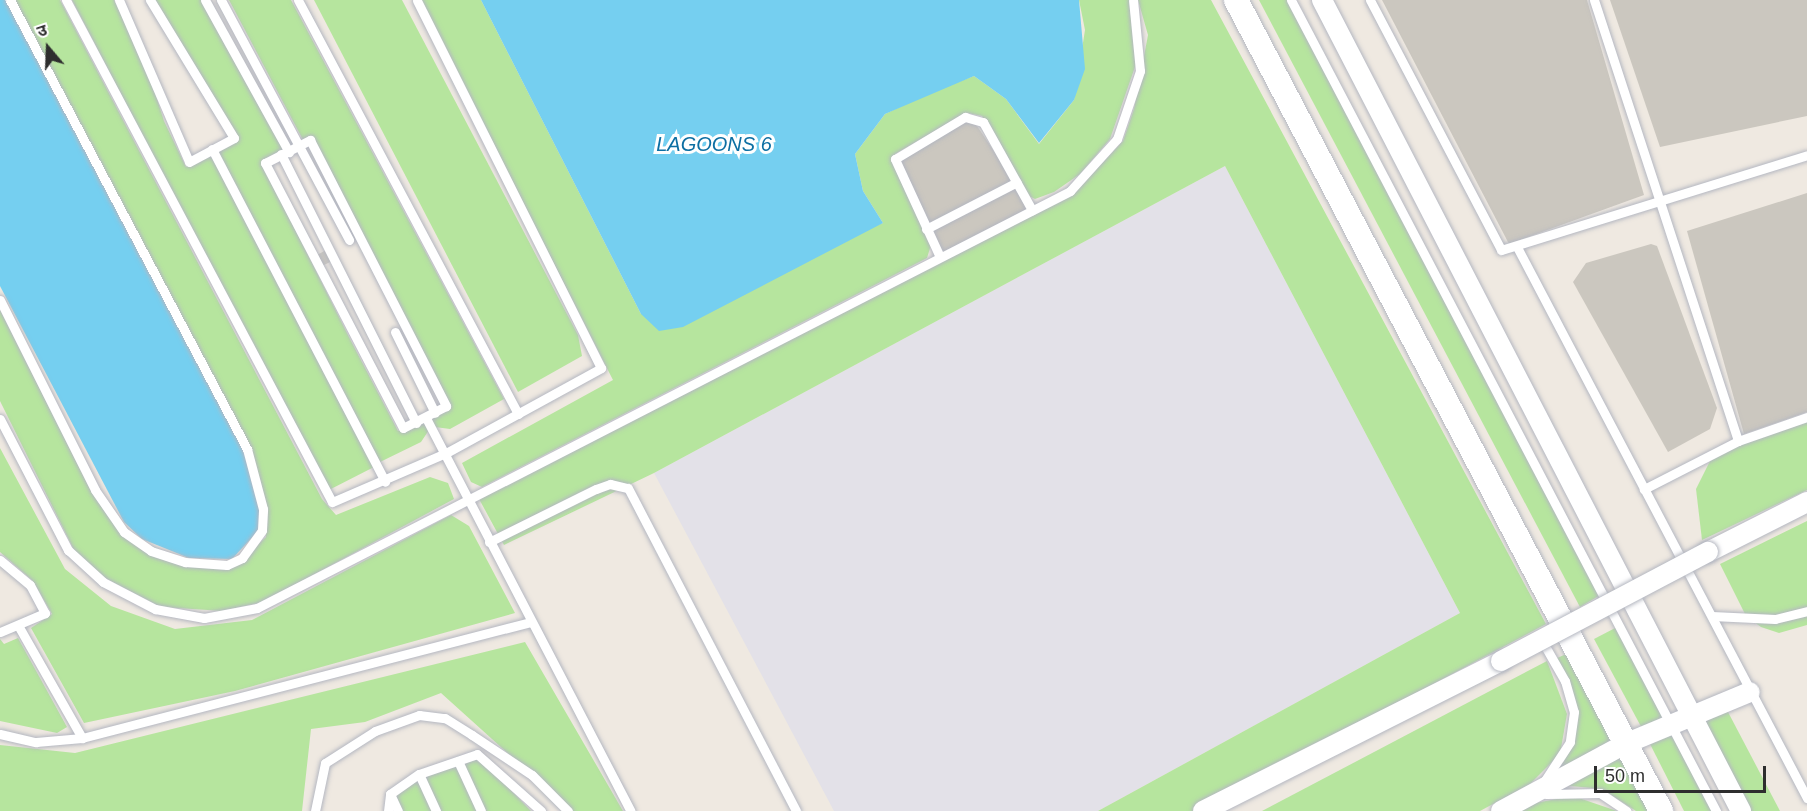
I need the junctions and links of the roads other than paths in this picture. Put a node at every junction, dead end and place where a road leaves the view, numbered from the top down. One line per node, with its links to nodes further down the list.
1 (10, 0): 26 (lane)
2 (66, 0): 36 (lane)
3 (119, 0): 16 (lane)
4 (150, 0): 16 (lane)
5 (206, 0): 17 (lane)
6 (221, 0): 15 (lane)
7 (298, 0): 29 (lane)
8 (417, 0): 29 (lane)
9 (1133, 0): 21 (lane)
10 (1236, 0): 53 (street)
11 (1291, 0): 50 (lane)
12 (1322, 0): 49 (street)
13 (1370, 0): 24 (lane)
14 (1594, 0): 20 (lane)
15 (300, 145): 17 (lane); 23 (lane); 28 (lane)
16 (212, 149): 36 (lane)
17 (285, 153): 33 (lane); 33 (lane)
18 (1807, 154): 20 (lane)
19 (1017, 182): 21 (lane); 22 (lane); 22 (lane)
20 (1660, 202): 24 (lane); 34 (lane)
21 (1032, 210): 25 (lane)
22 (926, 229): 25 (lane)
23 (349, 240)
24 (1517, 247): 37 (lane)
25 (940, 257): 38 (lane)
26 (0, 300)
27 (395, 332): 28 (lane)
28 (435, 413): 31 (lane)
29 (518, 414): 35 (lane)
30 (1807, 417): 34 (lane)
31 (426, 418): 33 (lane); 35 (lane)
32 (0, 419): 38 (lane)
33 (416, 423)
34 (1738, 441): 37 (lane)
35 (446, 453): 36 (lane); 38 (lane)
36 (385, 482)
37 (1644, 489): 43 (lane)
38 (468, 495): 40 (lane)
39 (1807, 502): 47 (street, bridge)
40 (489, 542): 44 (lane); 67 (lane)
41 (0, 560): 45 (lane)
42 (1807, 611): 43 (lane)
43 (1712, 616): 48 (lane)
44 (531, 622): 52 (lane); 66 (lane)
45 (19, 627): 46 (lane); 52 (lane)
46 (0, 633)
47 (1542, 639): 57 (lane); 68 (street, bridge)
48 (1750, 692): 49 (street); 58 (lane)
49 (1692, 716): 50 (street); 73 (street)
50 (1671, 725): 53 (street); 72 (lane)
51 (0, 734): 52 (lane)
52 (82, 738)
53 (1625, 744): 57 (street); 71 (street)
54 (458, 761): 55 (lane); 63 (lane); 64 (lane)
55 (419, 774): 56 (lane); 62 (lane)
56 (390, 794): 60 (lane); 61 (lane)
57 (1526, 798): 69 (street); 70 (lane)
58 (1807, 798)
59 (315, 811): 65 (lane)
60 (388, 811)
61 (398, 811)
62 (436, 811)
63 (482, 811)
64 (541, 811)
65 (568, 811)
66 (631, 811)
67 (796, 811)
68 (1203, 811)
69 (1501, 811)
70 (1627, 811)
71 (1661, 811)
72 (1716, 811)
73 (1741, 811)

